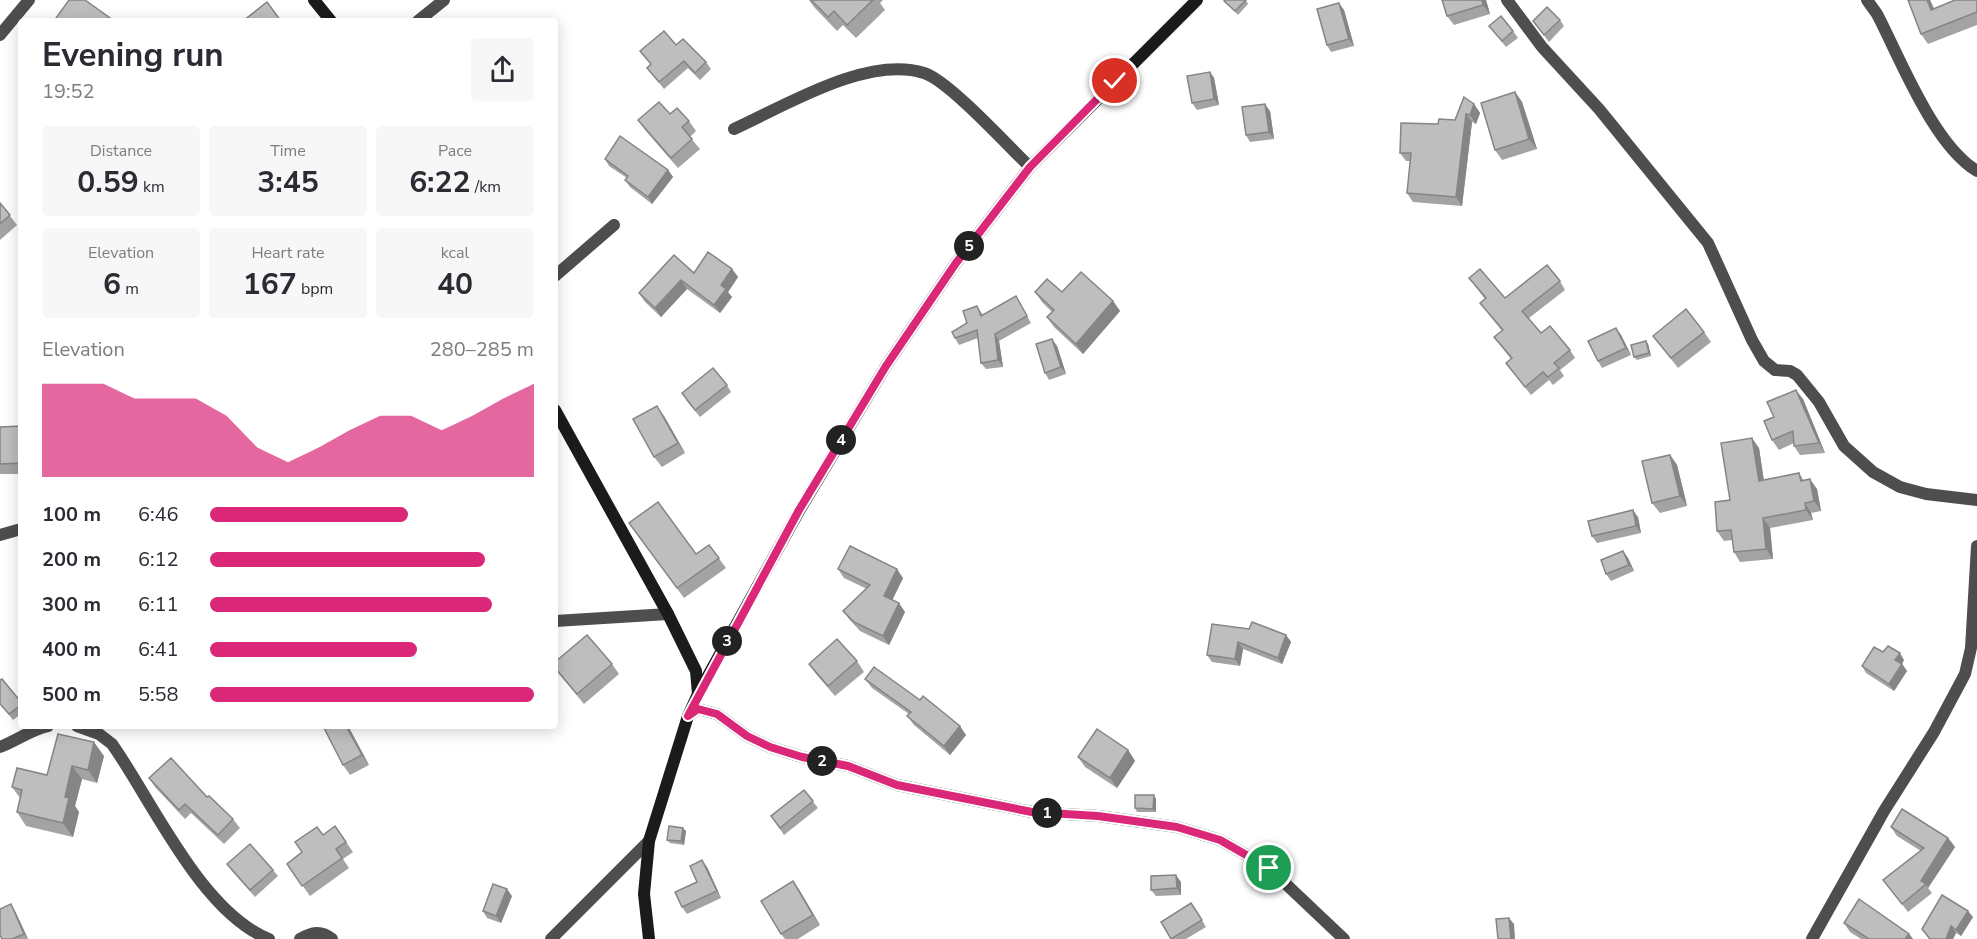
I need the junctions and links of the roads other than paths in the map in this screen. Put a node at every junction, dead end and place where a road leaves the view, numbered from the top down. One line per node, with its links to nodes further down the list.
1 (29, 0): 9 (street)
2 (314, 0): 7 (street)
3 (444, 0): 8 (street)
4 (1507, 0): 16 (street)
5 (1867, 0): 12 (street)
6 (1190, 3): 11 (street)
7 (328, 18)
8 (422, 18)
9 (0, 35)
10 (734, 129): 11 (street)
11 (1030, 167): 23 (street)
12 (1977, 171)
13 (614, 225): 14 (street)
14 (558, 273)
15 (558, 415): 20 (street)
16 (1977, 500)
17 (18, 530): 18 (street)
18 (0, 535)
19 (1977, 546): 21 (street)
20 (668, 614): 22 (street); 23 (street)
21 (1975, 620): 35 (street)
22 (558, 621)
23 (698, 694): 24 (street)
24 (688, 716): 28 (street); 34 (street)
25 (37, 729): 27 (street)
26 (85, 729): 29 (street)
27 (0, 747)
28 (649, 841): 32 (street); 33 (street)
29 (269, 939)
30 (300, 939): 31 (street)
31 (332, 939)
32 (551, 939)
33 (649, 939)
34 (1344, 939)
35 (1812, 939)

